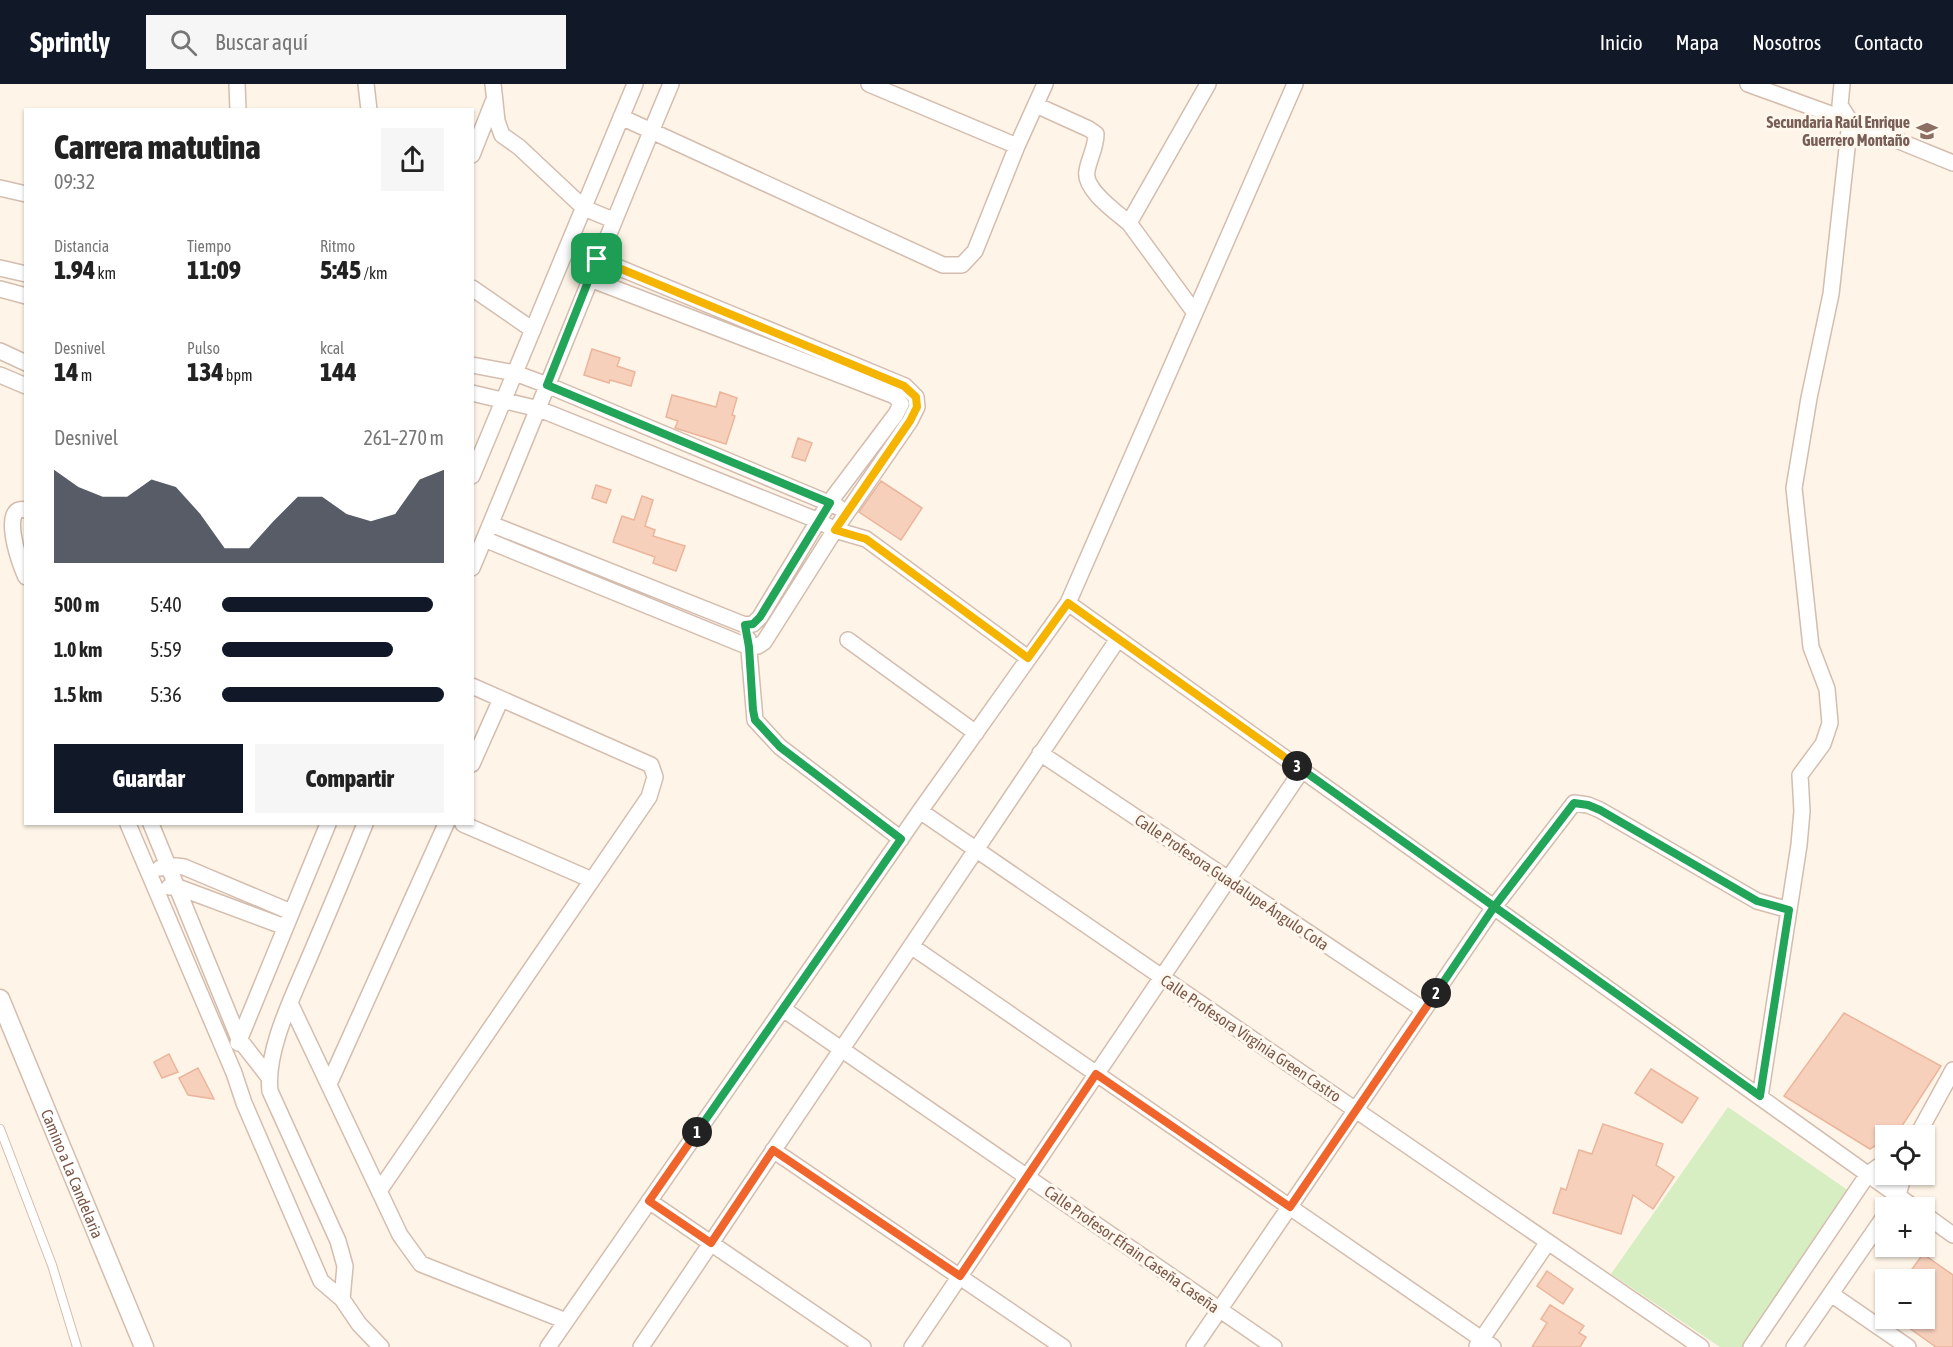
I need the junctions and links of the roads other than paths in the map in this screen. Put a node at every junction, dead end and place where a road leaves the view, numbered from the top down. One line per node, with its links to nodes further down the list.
1 (237, 84): 13 (street)
2 (366, 84): 14 (street)
3 (635, 84): 15 (street)
4 (671, 84): 17 (street)
5 (869, 84): 18 (street)
6 (1046, 84): 12 (street)
7 (1208, 84): 25 (street)
8 (1295, 84): 33 (street)
9 (1748, 84): 16 (street)
10 (1842, 84): 16 (street)
11 (496, 89): 19 (street); 23 (street)
12 (1036, 105): 18 (street); 25 (street)
13 (238, 108)
14 (369, 108)
15 (621, 117): 17 (street); 23 (street)
16 (1850, 121): 20 (street); 83 (street)
17 (651, 131): 18 (street); 24 (street)
18 (1017, 146)
19 (474, 150)
20 (1953, 163)
21 (0, 188): 22 (street)
22 (24, 194)
23 (584, 208): 24 (street); 34 (street)
24 (613, 220): 26 (street)
25 (1129, 224): 33 (street)
26 (597, 259): 29 (street); 48 (street)
27 (0, 268): 28 (street)
28 (24, 274)
29 (590, 279): 41 (street); 46 (street)
30 (0, 289): 32 (street)
31 (474, 289): 34 (street)
32 (24, 295)
33 (1194, 313): 55 (street)
34 (533, 330): 38 (street)
35 (0, 351): 36 (street)
36 (24, 362)
37 (474, 365): 38 (street)
38 (515, 373): 41 (street); 43 (street)
39 (0, 375): 40 (street)
40 (24, 385)
41 (547, 385): 44 (street); 46 (street)
42 (474, 393): 43 (street)
43 (504, 400): 44 (street); 45 (street)
44 (539, 409): 49 (street); 50 (street)
45 (474, 471)
46 (830, 503): 48 (street); 49 (street)
47 (24, 510): 54 (street)
48 (848, 511): 51 (street)
49 (819, 521): 51 (street); 56 (street)
50 (491, 524): 52 (street); 56 (street)
51 (835, 530): 59 (street); 60 (street)
52 (484, 539): 53 (street); 59 (street)
53 (474, 563)
54 (24, 573)
55 (1068, 603): 57 (street); 60 (street)
56 (745, 625): 59 (street)
57 (1118, 639): 64 (street); 66 (street)
58 (848, 640): 63 (street)
59 (749, 647): 74 (street)
60 (1028, 658): 63 (street)
61 (474, 687): 62 (street)
62 (501, 699): 65 (street); 79 (street)
63 (976, 733): 67 (street)
64 (1041, 753): 75 (street); 78 (street, Calle Profesora Guadalupe Ángulo Cota)
65 (474, 760)
66 (1302, 770): 78 (street); 82 (street)
67 (920, 810): 74 (street); 75 (street, Calle Profesora Virginia Green Castro)
68 (128, 825): 77 (street)
69 (151, 825): 76 (street)
70 (328, 825): 84 (street)
71 (366, 825): 89 (street)
72 (446, 825): 98 (street)
73 (465, 825): 79 (street)
74 (901, 839): 90 (street)
75 (976, 849): 86 (street); 87 (street, Calle Profesora Virginia Green Castro)
76 (168, 866): 77 (street); 80 (street); 84 (street)
77 (146, 872): 81 (street)
78 (1228, 879): 87 (street); 91 (street, Calle Profesora Guadalupe Ángulo Cota)
79 (592, 880): 107 (street)
80 (175, 886): 81 (street); 85 (street); 92 (street)
81 (155, 891): 95 (street)
82 (1494, 907): 83 (street); 91 (street); 99 (street)
83 (1789, 910): 99 (street)
84 (291, 912): 85 (street)
85 (285, 927): 92 (street)
86 (911, 946): 93 (street); 96 (street)
87 (1162, 977): 96 (street); 100 (street, Calle Profesora Virginia Green Castro)
88 (0, 999): 124 (street, Camino a La Candelaria)
89 (290, 1003): 97 (street); 98 (street)
90 (783, 1009): 93 (street, Calle Profesor Efrain Caseña Caseña); 109 (street)
91 (1424, 1010): 100 (street)
92 (239, 1039): 95 (street); 97 (street)
93 (841, 1049): 103 (street); 106 (street, Calle Profesor Efrain Caseña Caseña)
94 (1953, 1070): 101 (street)
95 (234, 1073): 118 (street)
96 (1096, 1074): 106 (street); 110 (street)
97 (268, 1076): 118 (street)
98 (329, 1084): 107 (street)
99 (1760, 1096): 105 (street)
100 (1356, 1110): 110 (street); 114 (street, Calle Profesora Virginia Green Castro)
101 (1923, 1125)
102 (0, 1129): 123 (lane)
103 (773, 1150): 115 (street); 116 (street)
104 (1875, 1169): 105 (street)
105 (1868, 1174): 108 (street); 133 (street)
106 (1027, 1177): 116 (street); 119 (street, Calle Profesor Efrain Caseña Caseña)
107 (379, 1191): 120 (street)
108 (1889, 1197)
109 (649, 1201): 115 (street); 120 (street)
110 (1290, 1207): 119 (street); 121 (street)
111 (1935, 1222): 113 (street)
112 (1875, 1230): 117 (street)
113 (1953, 1235)
114 (1548, 1242): 121 (street); 132 (street, Calle Profesora Virginia Green Castro)
115 (711, 1243): 122 (street); 127 (street)
116 (960, 1276): 128 (street); 129 (street)
117 (1831, 1294): 134 (street); 135 (street)
118 (342, 1299): 125 (street)
119 (1220, 1310): 130 (street); 131 (street, Calle Profesor Efrain Caseña Caseña)
120 (566, 1322): 126 (street)
121 (1484, 1344)
122 (643, 1346)
123 (77, 1347)
124 (144, 1347)
125 (381, 1347)
126 (548, 1347)
127 (863, 1347)
128 (912, 1347)
129 (1063, 1347)
130 (1194, 1347)
131 (1274, 1347)
132 (1701, 1347)
133 (1750, 1347)
134 (1794, 1347)
135 (1908, 1347)

